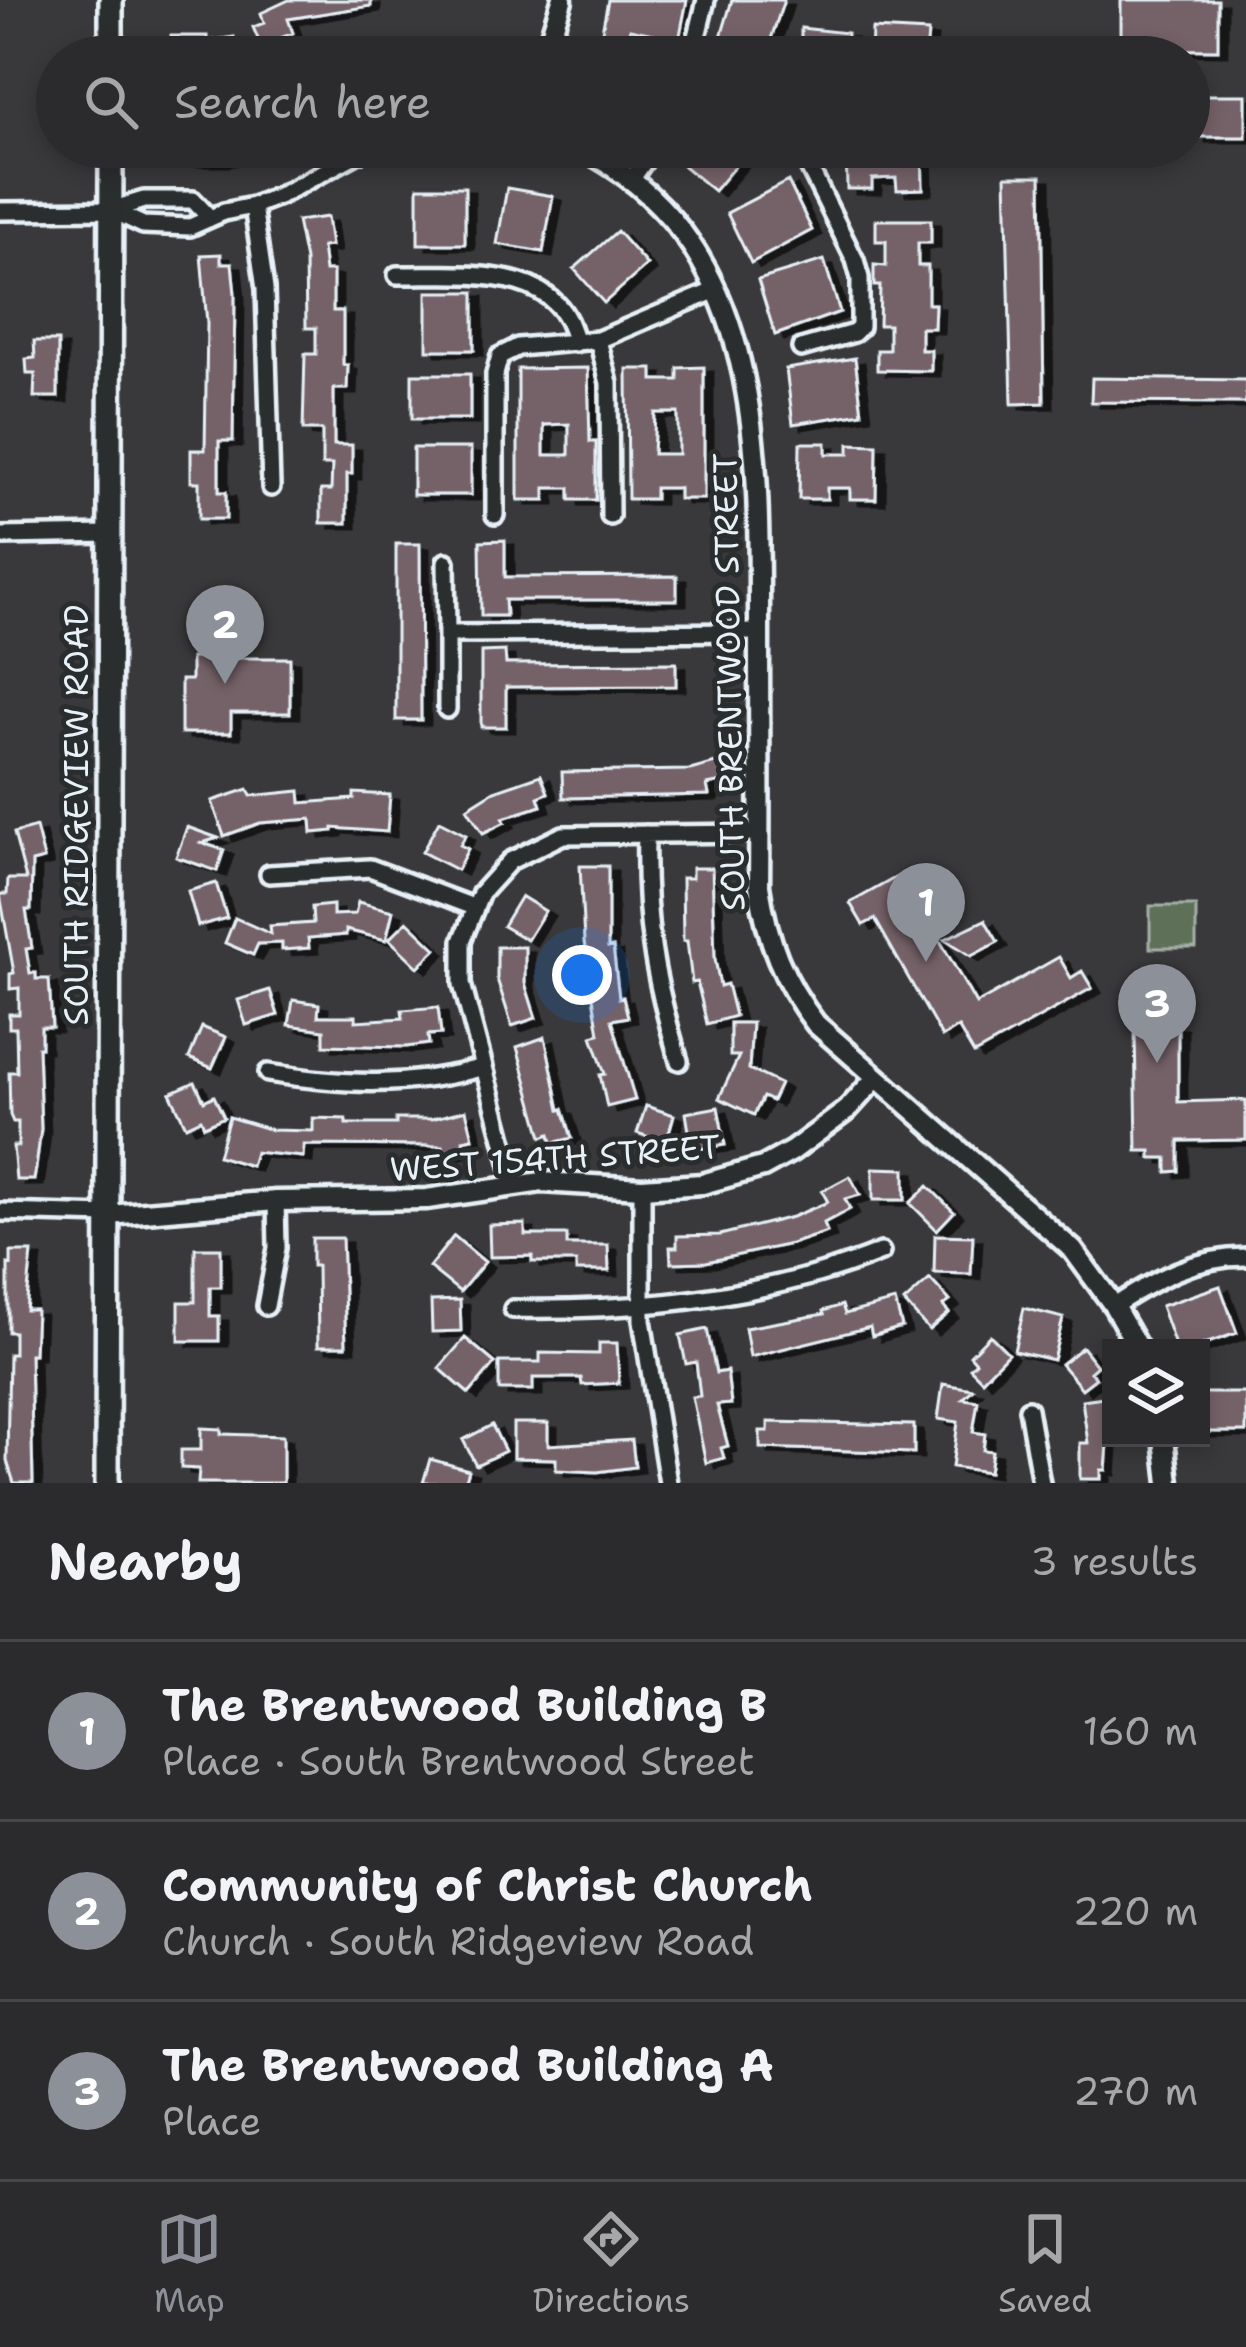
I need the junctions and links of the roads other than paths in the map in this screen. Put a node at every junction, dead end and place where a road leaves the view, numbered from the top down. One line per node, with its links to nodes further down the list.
1 (111, 0): 4 (main road)
2 (562, 0): 5 (street)
3 (706, 0): 6 (street)
4 (111, 36)
5 (551, 36)
6 (697, 36)
7 (111, 168): 14 (main road, SOUTH RIDGEVIEW ROAD)
8 (328, 168): 13 (street)
9 (613, 168): 12 (street, SOUTH BRENTWOOD STREET)
10 (640, 168): 12 (street)
11 (809, 168): 21 (street)
12 (632, 179): 18 (street, SOUTH BRENTWOOD STREET)
13 (253, 206): 16 (street); 22 (street)
14 (111, 210): 15 (street); 16 (street); 16 (street); 25 (main road, SOUTH RIDGEVIEW ROAD)
15 (0, 211)
16 (210, 218)
17 (397, 275): 20 (street)
18 (716, 290): 19 (street); 28 (street, SOUTH BRENTWOOD STREET)
19 (598, 340): 20 (street); 24 (street)
20 (575, 343): 23 (street)
21 (801, 348)
22 (271, 487)
23 (495, 515)
24 (610, 516)
25 (110, 534): 26 (street); 43 (main road, SOUTH RIDGEVIEW ROAD)
26 (0, 536)
27 (446, 562): 29 (street)
28 (759, 632): 29 (street); 31 (street, SOUTH BRENTWOOD STREET)
29 (447, 634): 30 (street)
30 (448, 709)
31 (759, 833): 32 (street); 38 (street, SOUTH BRENTWOOD STREET)
32 (646, 834): 34 (street); 35 (street)
33 (268, 874): 34 (street)
34 (473, 907): 36 (street)
35 (679, 1061)
36 (484, 1067): 37 (street); 39 (street)
37 (268, 1073)
38 (876, 1078): 40 (street, WEST 154TH STREET); 48 (street, SOUTH BRENTWOOD STREET)
39 (515, 1184): 40 (street, WEST 154TH STREET); 41 (street, WEST 154TH STREET)
40 (642, 1188): 46 (street)
41 (276, 1201): 43 (street, WEST 154TH STREET); 47 (street)
42 (0, 1212): 43 (street)
43 (109, 1215): 53 (main road, SOUTH RIDGEVIEW ROAD)
44 (880, 1252): 46 (street)
45 (1246, 1257): 48 (street)
46 (641, 1304): 49 (street); 54 (street)
47 (266, 1306)
48 (1114, 1306): 50 (street, SOUTH BRENTWOOD STREET)
49 (513, 1309)
50 (1133, 1339)
51 (1028, 1409): 55 (street)
52 (1165, 1447): 56 (street)
53 (107, 1483)
54 (668, 1483)
55 (1042, 1483)
56 (1169, 1483)

